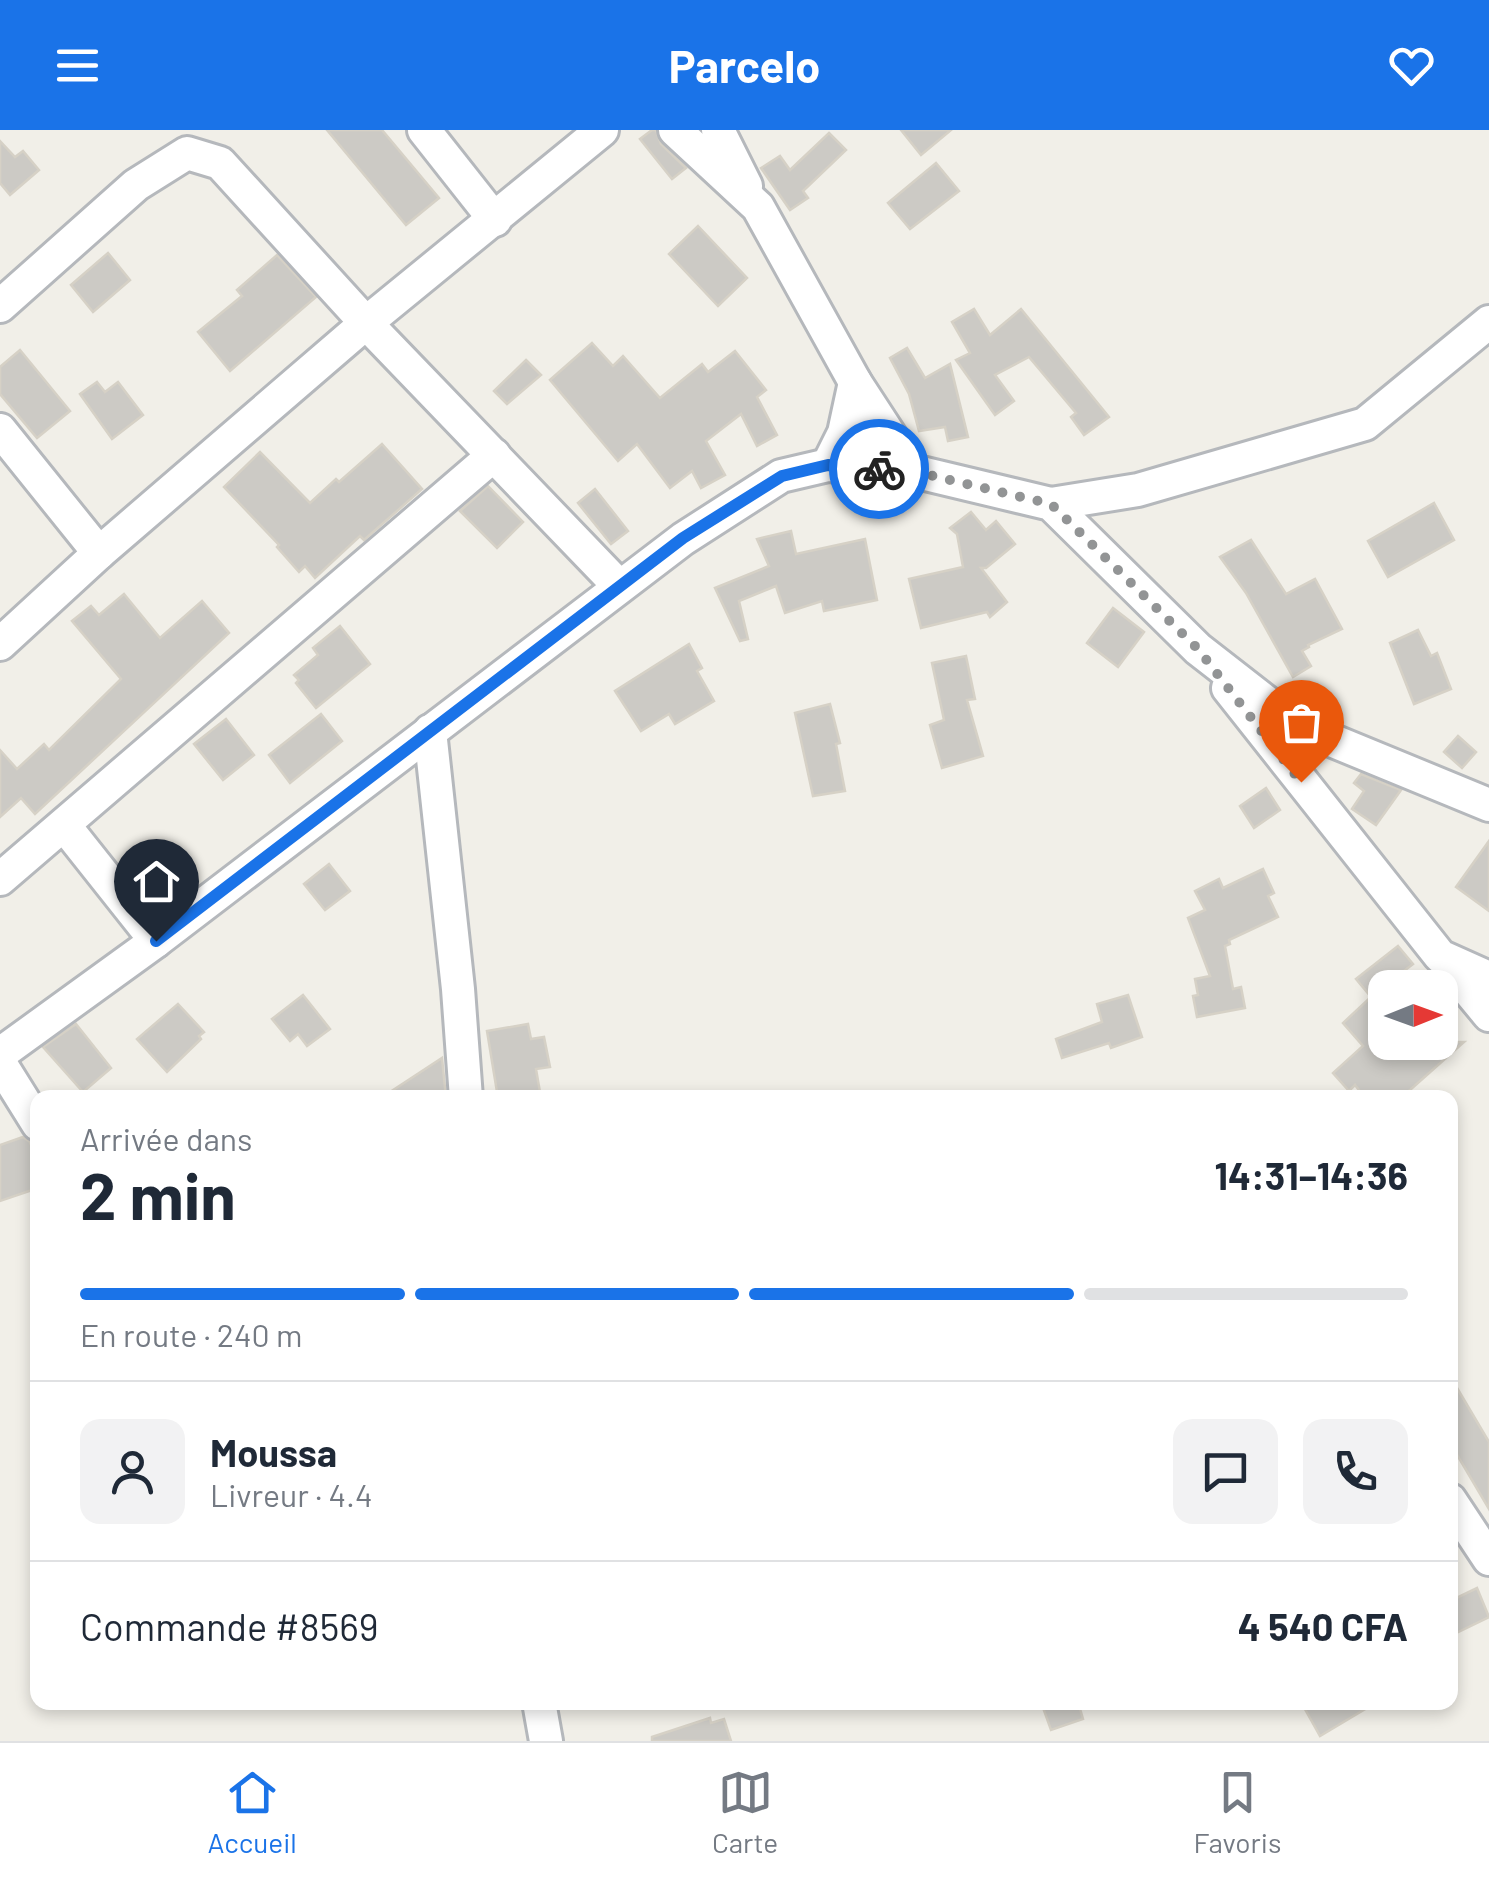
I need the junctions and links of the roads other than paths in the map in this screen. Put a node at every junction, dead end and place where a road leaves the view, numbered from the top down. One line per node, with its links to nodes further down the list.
1 (424, 130): 6 (street)
2 (602, 130): 6 (street)
3 (675, 130): 5 (street)
4 (718, 130): 5 (street)
5 (758, 208): 10 (street)
6 (495, 220): 9 (street)
7 (0, 306): 9 (street)
8 (1489, 322): 15 (street)
9 (366, 324): 12 (street); 16 (street)
10 (855, 382): 13 (street); 14 (street)
11 (0, 430): 16 (street)
12 (494, 455): 17 (street); 22 (street)
13 (828, 465): 14 (street); 17 (street)
14 (912, 471): 15 (street)
15 (1051, 504): 19 (street)
16 (99, 553): 18 (street)
17 (620, 586): 20 (street)
18 (0, 644)
19 (1198, 649): 21 (street); 25 (street)
20 (430, 730): 24 (street); 30 (street)
21 (1489, 805)
22 (64, 825): 23 (street); 24 (street)
23 (0, 880)
24 (156, 941): 28 (street)
25 (1440, 956): 26 (street); 27 (street)
26 (1489, 978)
27 (1489, 1015)
28 (0, 1054)
29 (0, 1063): 31 (street)
30 (465, 1090)
31 (30, 1111)
32 (1458, 1512): 33 (street)
33 (1489, 1560)
34 (540, 1710): 35 (street)
35 (546, 1741)

